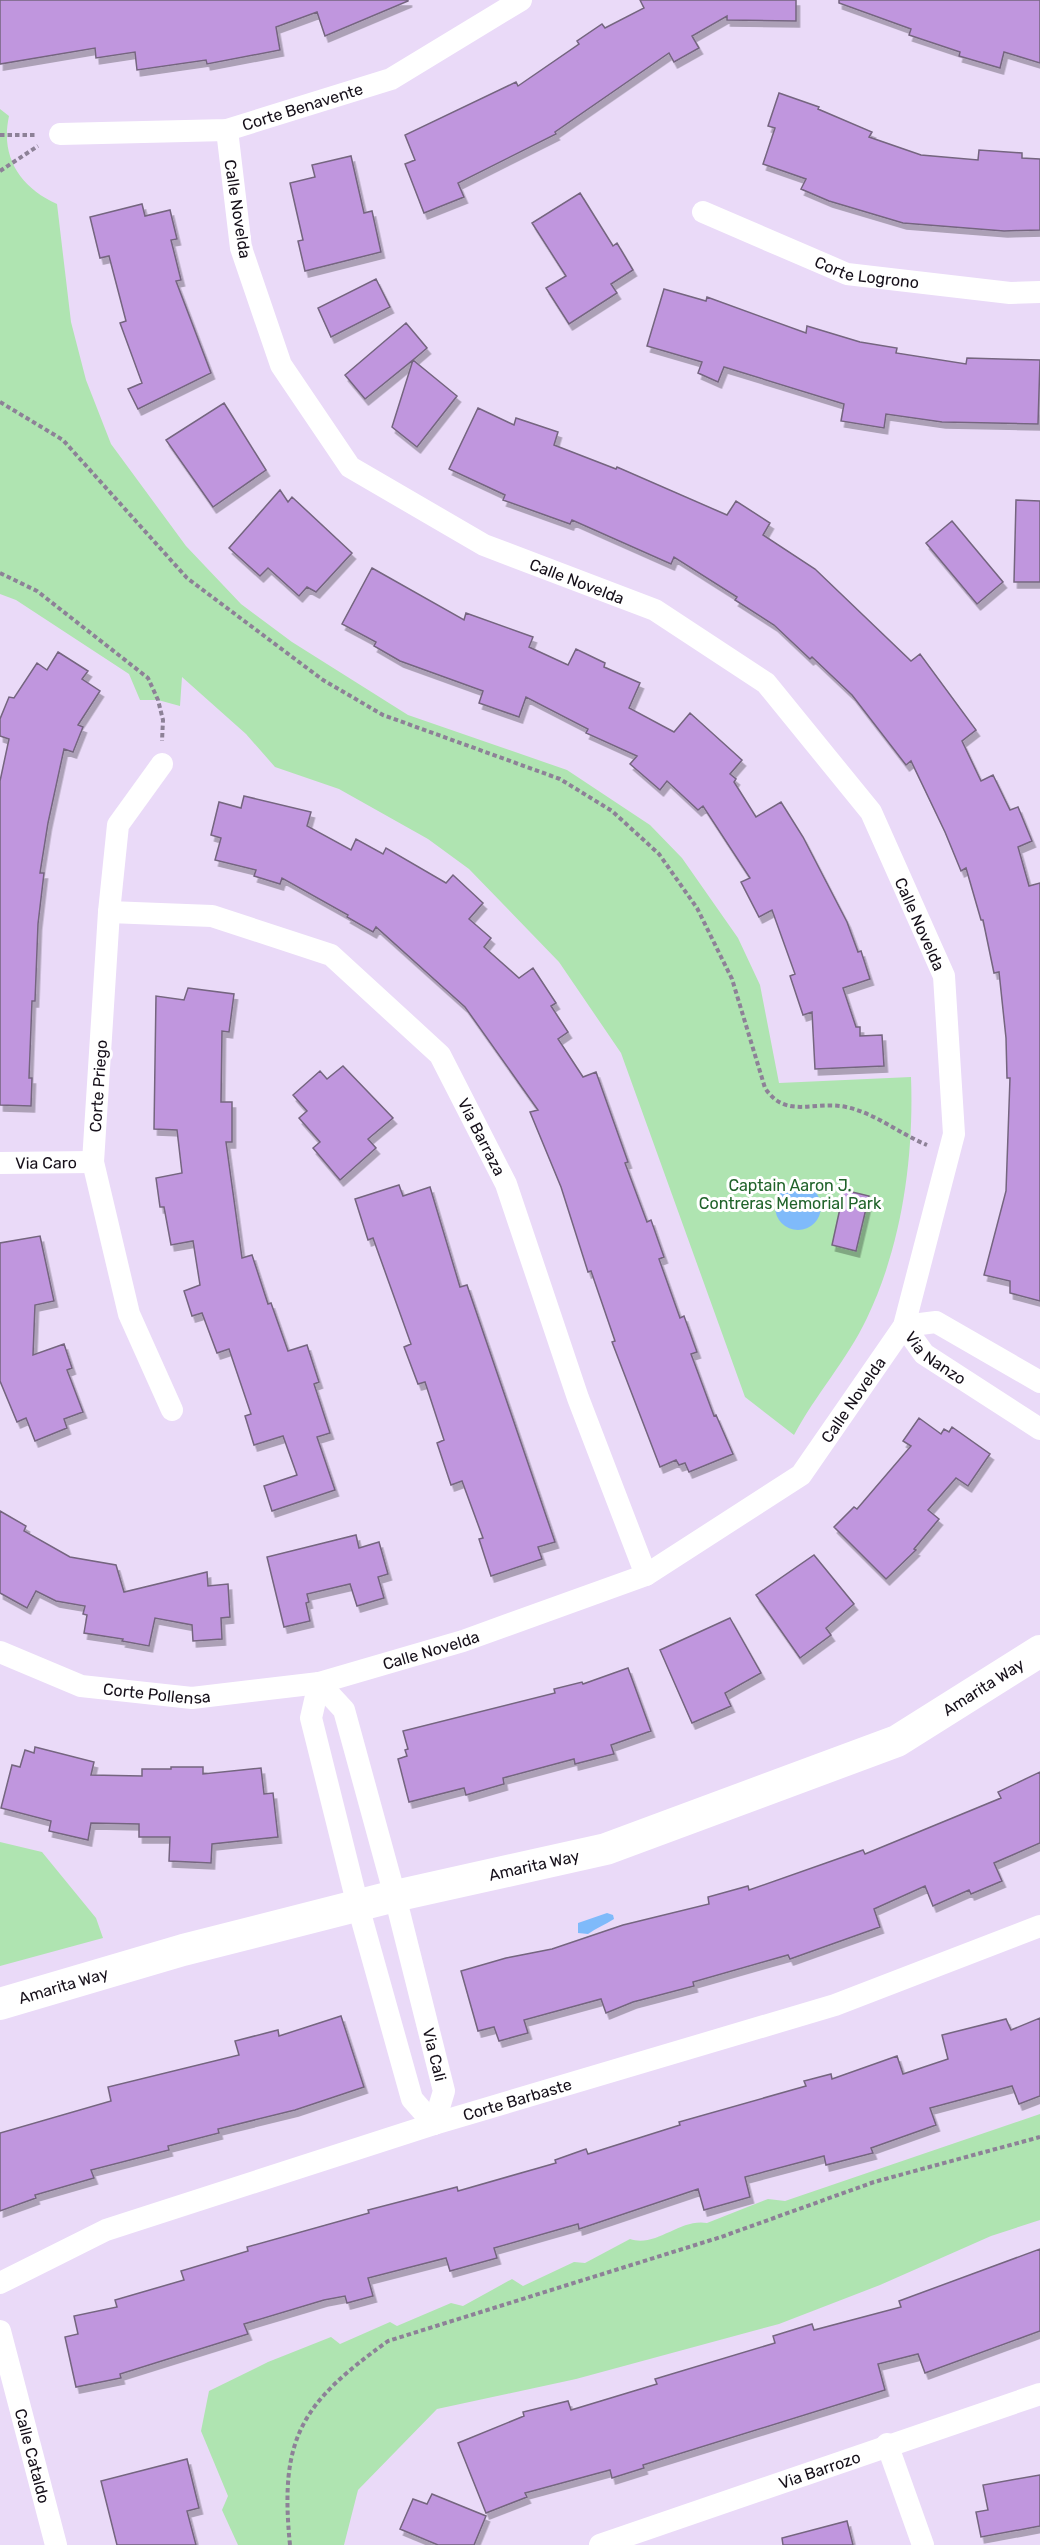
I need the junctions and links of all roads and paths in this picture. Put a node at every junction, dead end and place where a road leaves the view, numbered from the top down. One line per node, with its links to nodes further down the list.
1 (521, 0): 2 (street, Corte Benavente)
2 (226, 130): 3 (street, Corte Benavente); 12 (street, Calle Novelda)
3 (60, 134): 4 (path); 5 (path)
4 (0, 135)
5 (0, 171)
6 (703, 212): 7 (street, Corte Logrono)
7 (1040, 292)
8 (0, 402): 12 (path)
9 (0, 573): 10 (path)
10 (162, 764): 11 (street, Corte Priego)
11 (109, 912): 13 (street, Corte Priego); 19 (street, Via Barraza)
12 (949, 1154): 15 (street, Calle Novelda)
13 (93, 1162): 14 (street, Via Caro); 17 (street, Corte Priego)
14 (0, 1163)
15 (904, 1326): 16 (street, Via Nanzo); 18 (street, Via Nanzo); 19 (street, Calle Novelda)
16 (1040, 1382)
17 (172, 1410)
18 (1040, 1429)
19 (646, 1575): 22 (street, Calle Novelda)
20 (1040, 1651): 23 (street, Amarita Way)
21 (0, 1652): 22 (street, Corte Pollensa)
22 (319, 1683): 23 (street, Via Cali); 24 (street, Via Cali)
23 (395, 1896): 24 (street, Amarita Way); 27 (street, Via Cali)
24 (358, 1906): 26 (street, Amarita Way); 27 (street, Via Cali)
25 (1040, 1926): 27 (street, Corte Barbaste)
26 (0, 2004)
27 (434, 2124): 29 (street, Corte Barbaste)
28 (1040, 2137): 34 (path)
29 (0, 2283)
30 (0, 2331): 33 (street, Calle Cataldo)
31 (1040, 2394): 32 (street, Via Barrozo)
32 (887, 2444): 35 (street, Via Barrozo); 36 (street)
33 (56, 2545)
34 (290, 2545)
35 (600, 2545)
36 (923, 2545)

